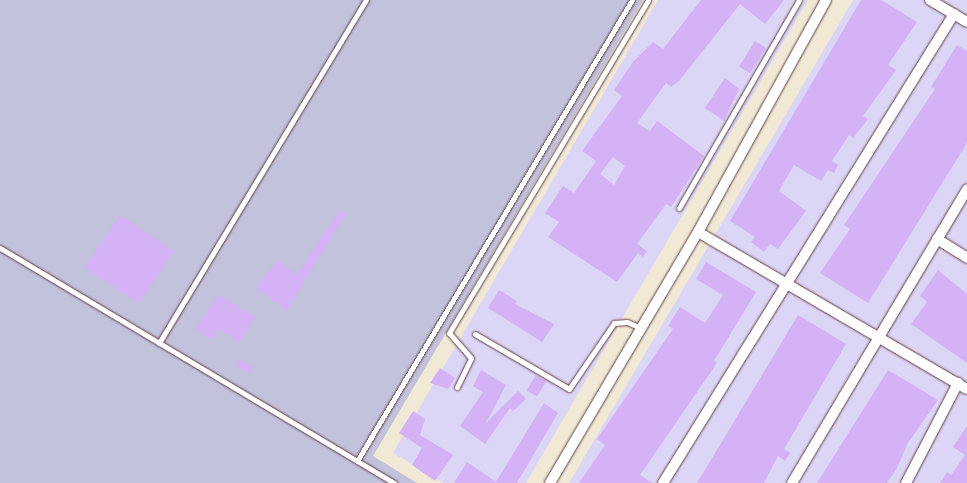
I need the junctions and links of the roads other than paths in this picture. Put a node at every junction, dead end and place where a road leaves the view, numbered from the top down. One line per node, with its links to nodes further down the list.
1 (366, 0): 19 (lane)
2 (632, 0): 23 (lane)
3 (648, 0): 21 (lane)
4 (799, 0): 10 (lane)
5 (826, 0): 11 (street)
6 (930, 0): 7 (street)
7 (954, 14): 8 (street); 15 (street)
8 (967, 22)
9 (967, 189): 12 (street)
10 (679, 208)
11 (698, 232): 15 (street); 16 (street)
12 (936, 239): 14 (street); 18 (street)
13 (0, 248): 19 (lane)
14 (967, 258)
15 (786, 283): 18 (street); 26 (street)
16 (641, 328): 17 (lane); 25 (street)
17 (475, 334)
18 (878, 336): 20 (street); 27 (street)
19 (159, 343): 23 (lane)
20 (958, 383): 22 (street); 28 (street)
21 (457, 387)
22 (967, 389)
23 (357, 461): 24 (lane)
24 (394, 483)
25 (550, 483)
26 (663, 483)
27 (792, 483)
28 (906, 483)

